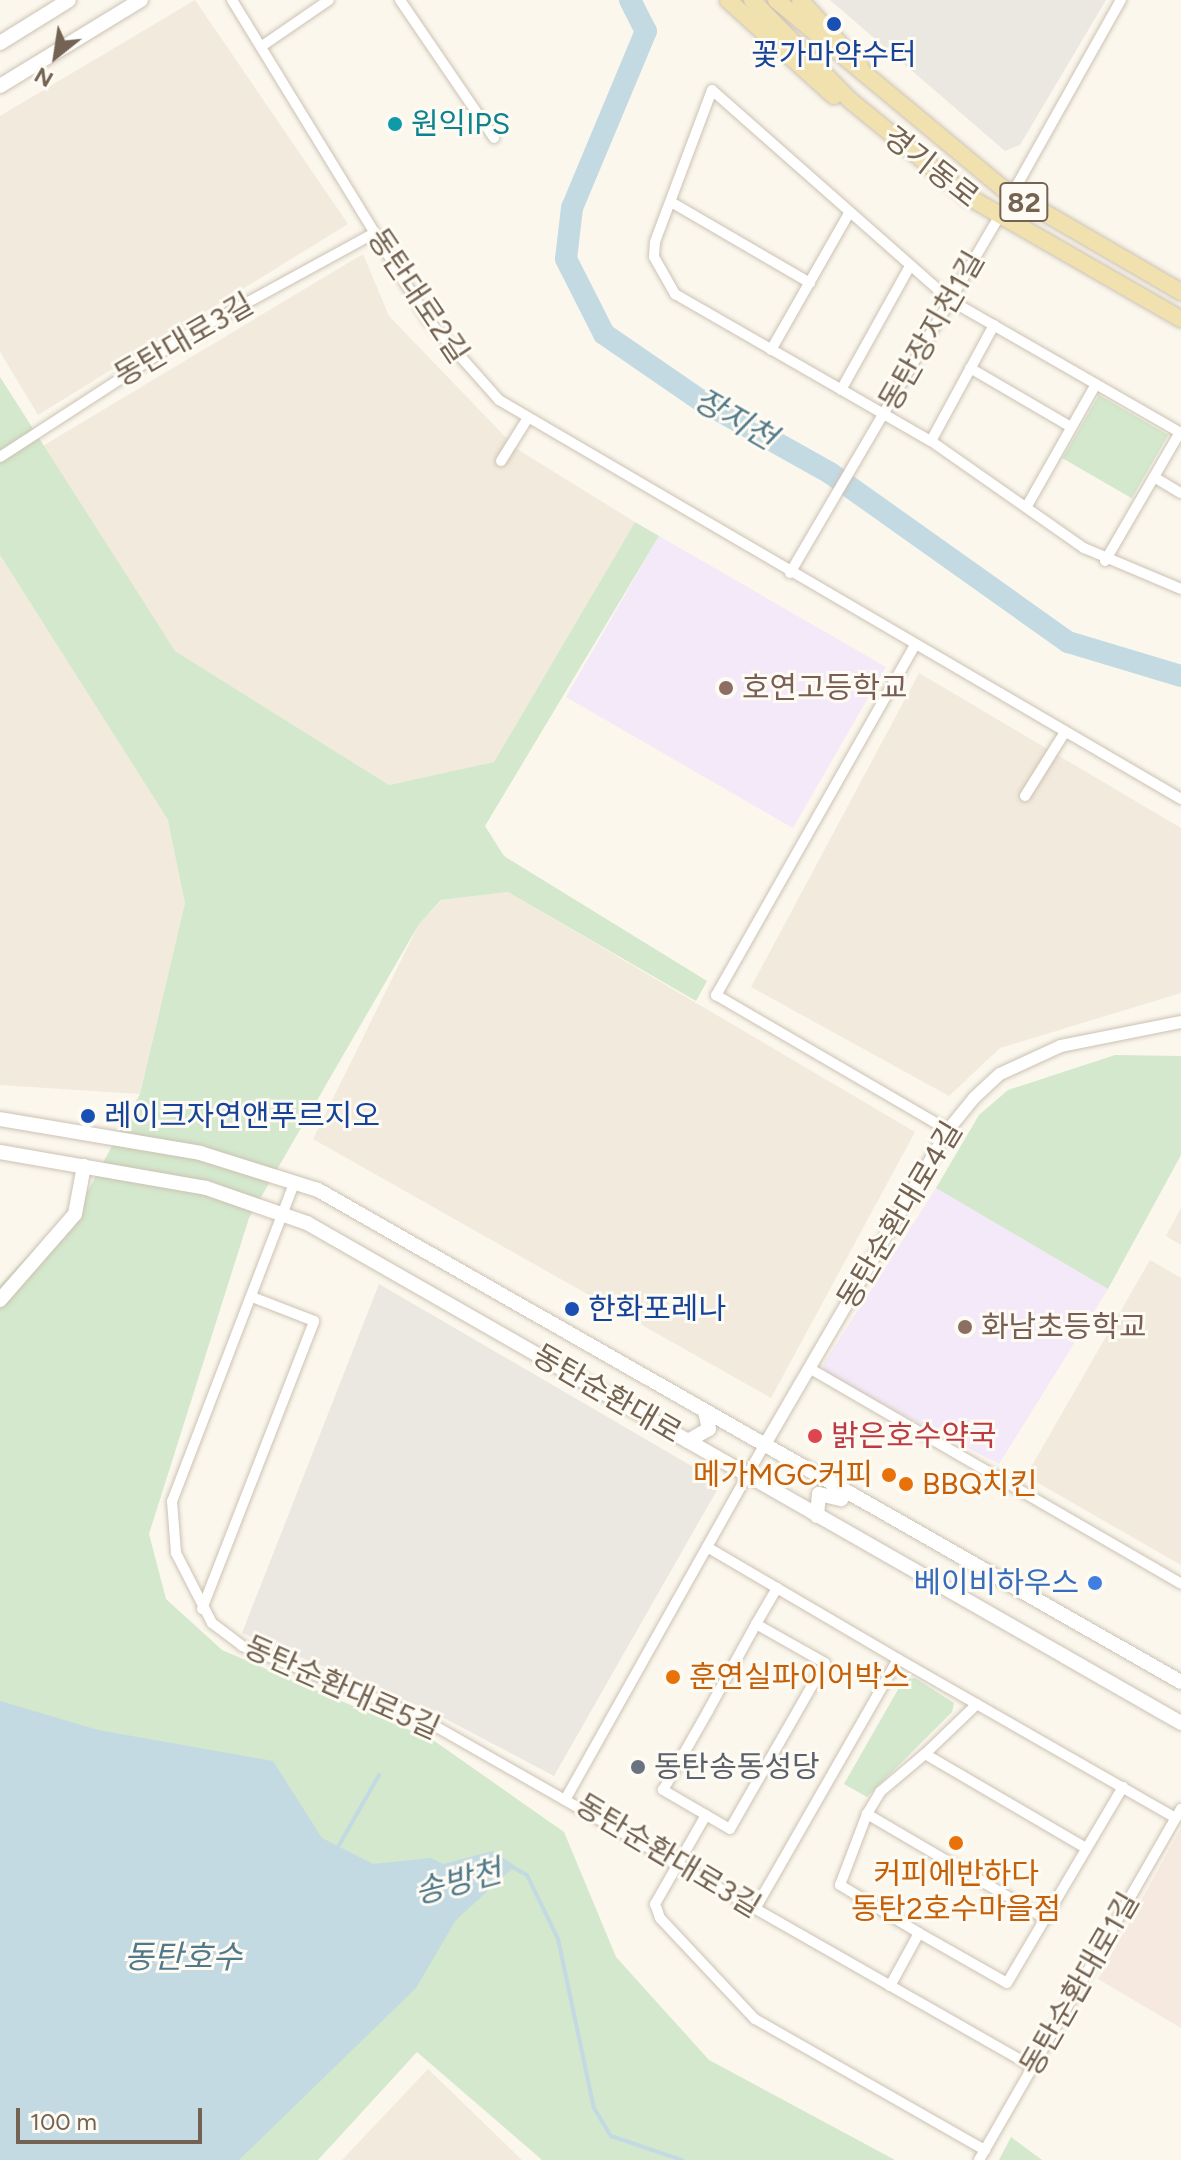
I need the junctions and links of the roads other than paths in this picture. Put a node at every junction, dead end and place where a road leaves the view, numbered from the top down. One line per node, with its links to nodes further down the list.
1 (69, 0): 11 (main road)
2 (141, 0): 13 (main road)
3 (232, 0): 12 (street, 동탄대로2길)
4 (329, 0): 12 (street)
5 (400, 0): 15 (street)
6 (728, 0): 16 (main road)
7 (752, 0): 16 (main road, 경기동로 / 82)
8 (776, 0): 14 (main road, 경기동로 / 82)
9 (800, 0): 14 (main road)
10 (1121, 0): 17 (street)
11 (0, 43)
12 (262, 46): 21 (street, 동탄대로2길)
13 (0, 86)
14 (882, 92): 17 (main road, 경기동로 / 82)
15 (494, 138)
16 (897, 142): 20 (main road, 경기동로 / 82)
17 (1012, 194): 24 (main road, 경기동로 / 82)
18 (671, 202): 19 (street); 23 (street); 28 (street)
19 (848, 215): 22 (street); 23 (street)
20 (998, 218): 25 (street, 동탄장지천1길); 26 (main road, 경기동로 / 82)
21 (374, 233): 33 (street, 동탄대로2길); 37 (street, 동탄대로3길)
22 (909, 268): 25 (street); 31 (street)
23 (810, 283): 28 (street)
24 (1181, 292)
25 (950, 300): 27 (street); 32 (street, 동탄장지천1길)
26 (1181, 319)
27 (994, 325): 29 (street); 30 (street)
28 (771, 350): 31 (street)
29 (970, 368): 34 (street); 36 (street)
30 (1096, 384): 34 (street); 35 (street)
31 (841, 390): 32 (street)
32 (884, 413): 36 (street); 43 (street, 동탄장지천1길)
33 (526, 421): 38 (street); 43 (street, 동탄대로2길)
34 (1071, 427): 41 (street)
35 (1180, 432): 39 (street)
36 (931, 441): 41 (street)
37 (0, 457)
38 (501, 461)
39 (1154, 477): 40 (street); 42 (street)
40 (1181, 493)
41 (1027, 506): 42 (street)
42 (1105, 561): 44 (street)
43 (790, 573): 45 (street, 동탄대로2길)
44 (1181, 589)
45 (915, 645): 46 (street, 동탄대로2길); 51 (street)
46 (1065, 732): 47 (street); 48 (street, 동탄대로2길)
47 (1025, 796)
48 (1181, 799)
49 (1181, 1022): 51 (street, 동탄순환대로4길)
50 (0, 1119): 54 (main road, 동탄순환대로)
51 (948, 1130): 58 (street, 동탄순환대로4길)
52 (0, 1152): 53 (main road, 동탄순환대로)
53 (84, 1166): 55 (main road, 동탄순환대로); 57 (main road)
54 (295, 1181): 55 (street, 동탄순환대로5길); 59 (main road, 동탄순환대로)
55 (284, 1214): 56 (street, 동탄순환대로5길); 60 (main road, 동탄순환대로)
56 (252, 1297): 68 (street, 동탄순환대로5길); 68 (street)
57 (0, 1300)
58 (809, 1368): 61 (street, 동탄순환대로4길); 66 (street)
59 (705, 1412): 60 (main road); 61 (main road, 동탄순환대로)
60 (688, 1441): 62 (main road, 동탄순환대로)
61 (764, 1446): 62 (street, 동탄순환대로3길); 64 (main road, 동탄순환대로)
62 (747, 1475): 63 (main road, 동탄순환대로); 65 (street, 동탄순환대로3길)
63 (817, 1516): 64 (main road); 73 (main road, 동탄순환대로)
64 (929, 1539): 71 (main road, 동탄순환대로)
65 (707, 1547): 67 (street); 76 (street, 동탄순환대로3길)
66 (1181, 1584)
67 (777, 1588): 69 (street); 70 (street)
68 (202, 1609): 76 (street, 동탄순환대로5길)
69 (756, 1624): 79 (street); 79 (street)
70 (898, 1659): 72 (street); 82 (street)
71 (1181, 1682)
72 (977, 1704): 74 (street); 75 (street)
73 (1181, 1723)
74 (925, 1754): 78 (street); 80 (street)
75 (1123, 1787): 77 (street); 80 (street)
76 (565, 1800): 81 (street, 동탄순환대로3길)
77 (1178, 1813): 86 (street, 동탄순환대로1길)
78 (867, 1814): 83 (street); 84 (street)
79 (706, 1815): 81 (street)
80 (1086, 1848): 83 (street)
81 (678, 1865): 82 (street, 동탄순환대로3길); 87 (street)
82 (755, 1909): 85 (street, 동탄순환대로3길)
83 (1046, 1919): 84 (street)
84 (919, 1933): 85 (street)
85 (890, 1986): 86 (street, 동탄순환대로3길)
86 (1033, 2067): 87 (street, 동탄순환대로1길)
87 (985, 2150): 88 (street, 동탄순환대로1길)
88 (979, 2160)

